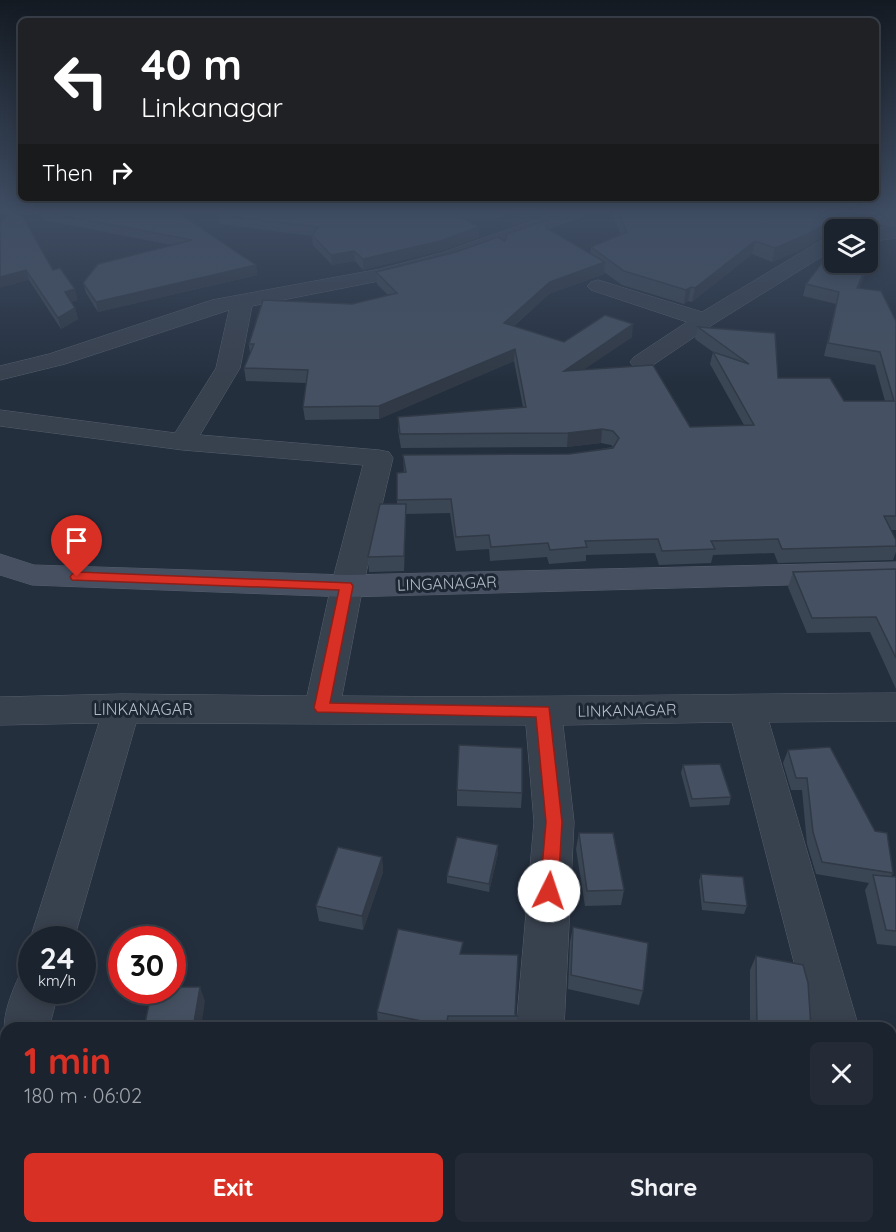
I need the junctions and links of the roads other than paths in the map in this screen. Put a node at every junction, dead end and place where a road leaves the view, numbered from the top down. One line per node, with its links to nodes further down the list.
1 (402, 269): 4 (street)
2 (787, 269): 5 (street)
3 (598, 286): 5 (street)
4 (242, 300): 7 (street); 9 (street)
5 (704, 320): 6 (street)
6 (642, 362)
7 (0, 373)
8 (0, 418): 9 (street)
9 (183, 442): 12 (street)
10 (0, 564): 12 (street, LINGANAGAR)
11 (896, 572): 12 (street, LINGANAGAR)
12 (347, 586): 16 (street)
13 (746, 707): 14 (street, LINKANAGAR); 18 (street, LINKANAGAR); 23 (street)
14 (896, 707)
15 (122, 708): 16 (street, LINKANAGAR); 17 (street, LINKANAGAR); 19 (street)
16 (322, 708): 18 (street, LINKANAGAR)
17 (0, 711)
18 (543, 711): 22 (street)
19 (56, 926)
20 (32, 1004): 21 (street)
21 (27, 1022)
22 (540, 1022)
23 (833, 1022)

